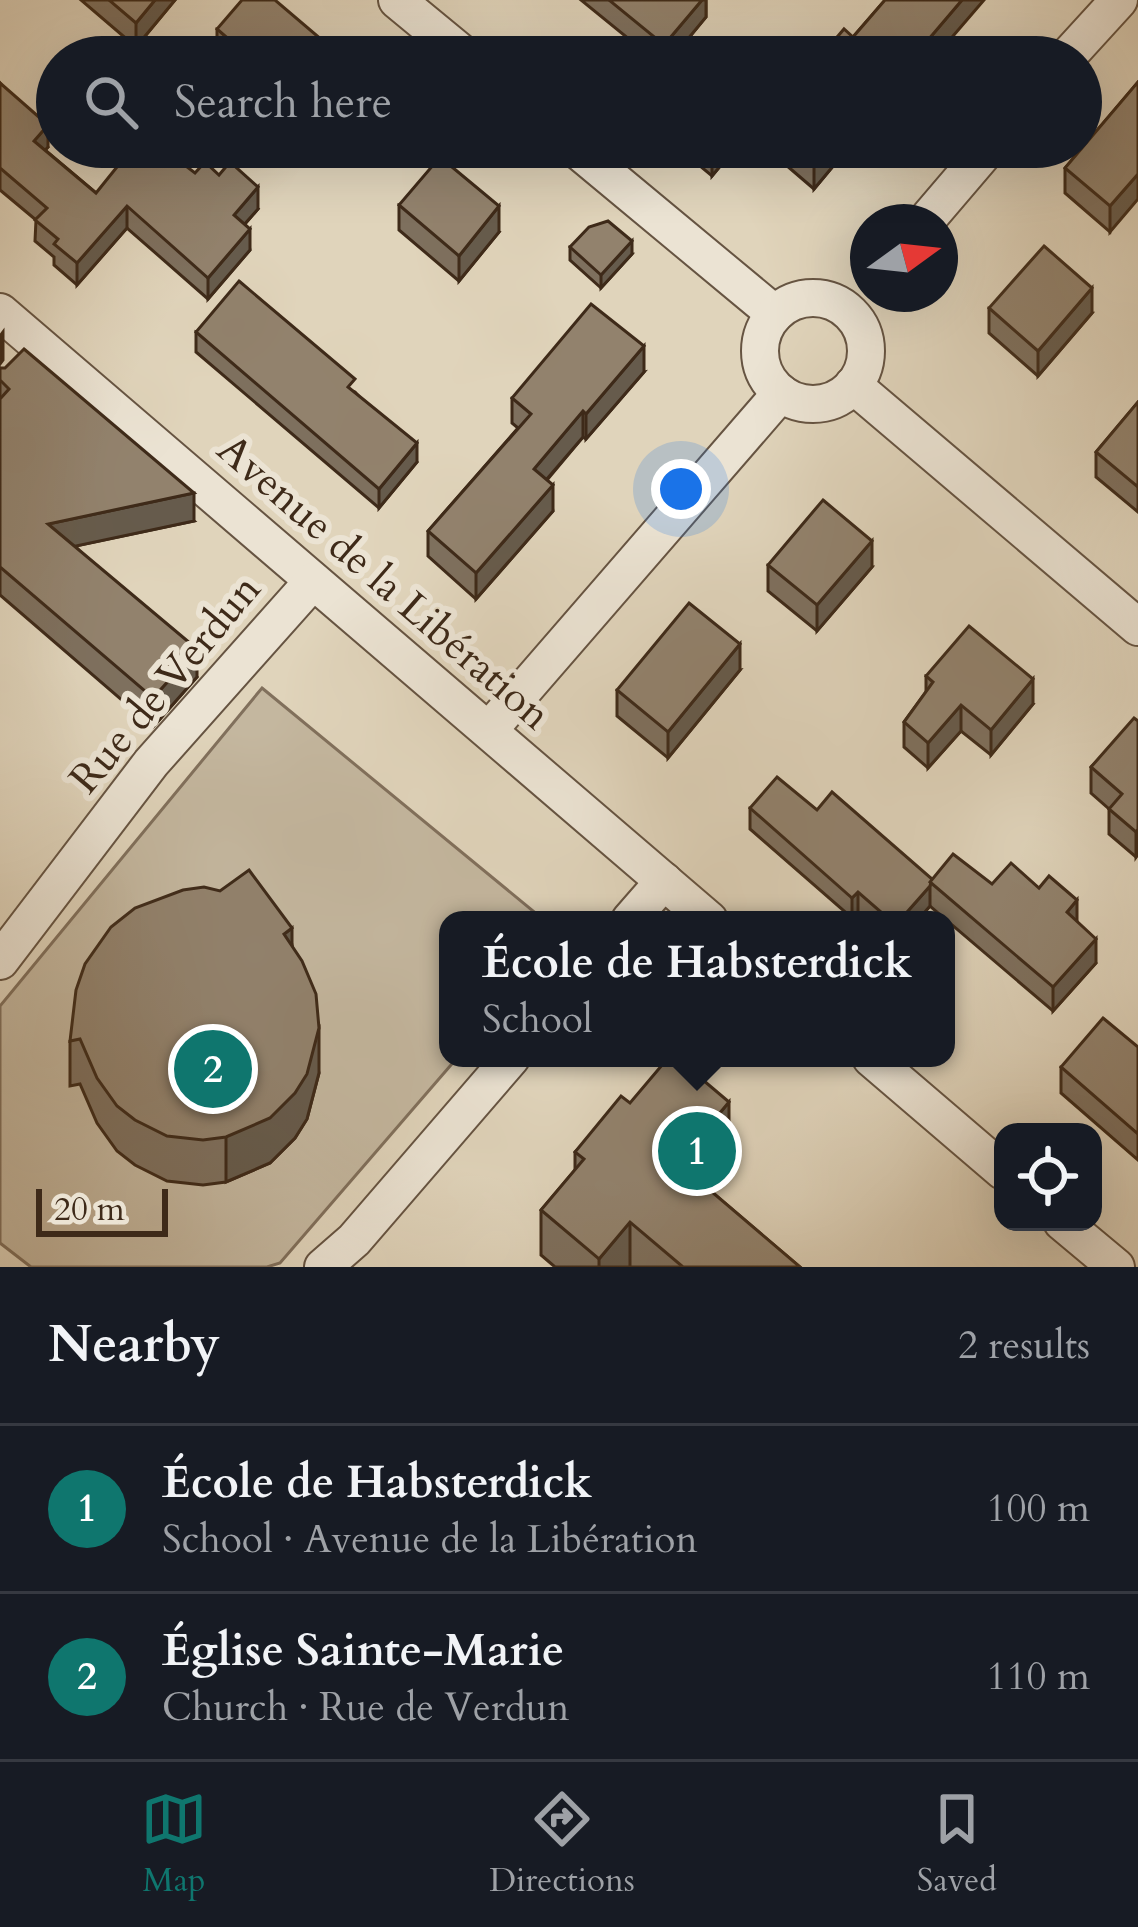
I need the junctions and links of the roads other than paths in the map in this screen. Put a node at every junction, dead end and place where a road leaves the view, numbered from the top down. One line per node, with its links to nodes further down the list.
1 (397, 0): 3 (street)
2 (1119, 0): 4 (street)
3 (441, 36)
4 (1086, 36)
5 (599, 168): 11 (street)
6 (971, 168): 7 (street)
7 (940, 204)
8 (850, 299): 11 (street)
9 (0, 312): 14 (street, Avenue de la Libération)
10 (860, 312): 12 (street)
11 (775, 314): 13 (street)
12 (853, 385): 13 (street); 15 (street)
13 (781, 393): 16 (street)
14 (313, 581): 16 (street, Avenue de la Libération); 20 (street, Rue de Verdun)
15 (1138, 627)
16 (488, 730): 17 (street, Avenue de la Libération)
17 (664, 881): 18 (street); 19 (street, Avenue de la Libération)
18 (638, 911)
19 (699, 911)
20 (0, 961)
21 (503, 1067): 25 (street)
22 (882, 1067): 23 (street)
23 (994, 1163)
24 (1073, 1231): 26 (street)
25 (322, 1267)
26 (1116, 1267)

